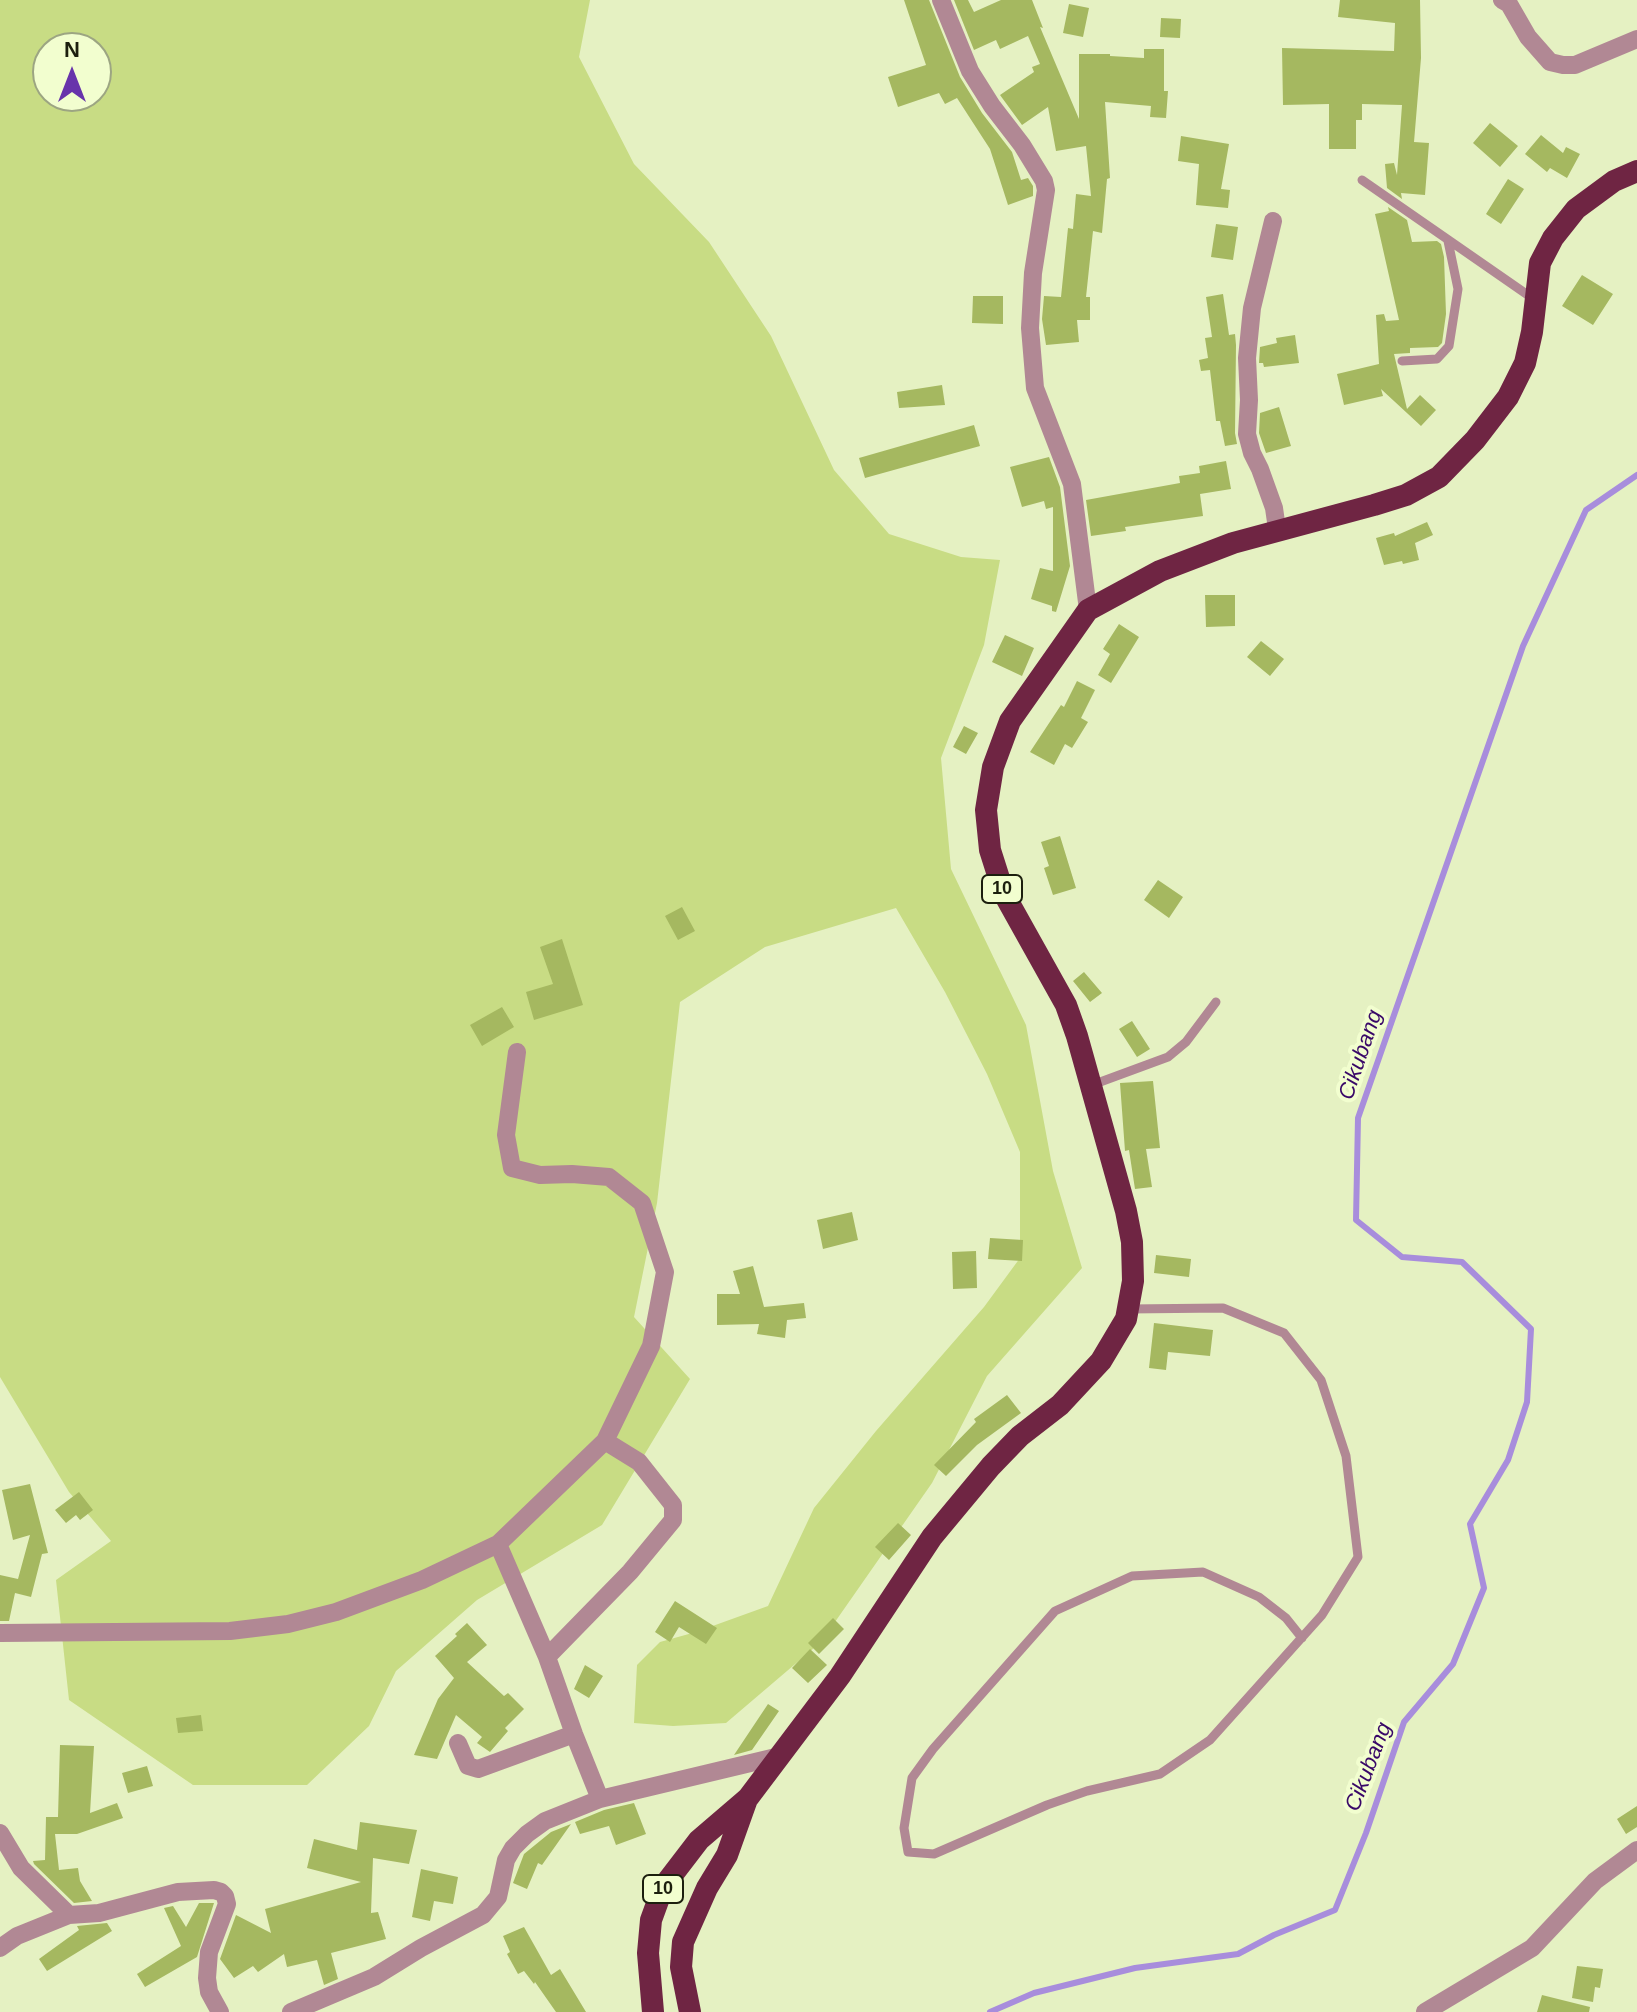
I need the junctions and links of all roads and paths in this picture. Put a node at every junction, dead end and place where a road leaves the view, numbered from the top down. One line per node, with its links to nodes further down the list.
1 (941, 0): 11 (street)
2 (1502, 0): 3 (street)
3 (1637, 39)
4 (1637, 171): 8 (highway, 10)
5 (1362, 180): 7 (lane)
6 (1273, 221): 10 (street)
7 (1448, 241): 8 (lane); 9 (lane)
8 (1535, 300): 10 (highway, 10)
9 (1402, 361)
10 (1277, 529): 11 (highway, 10)
11 (1088, 610): 14 (highway, 10)
12 (1216, 1002): 14 (lane)
13 (517, 1052): 16 (street)
14 (1089, 1086): 15 (highway, 10)
15 (1128, 1309): 19 (lane); 23 (highway, 10)
16 (605, 1441): 17 (street); 20 (street)
17 (498, 1544): 18 (street); 20 (street)
18 (0, 1633)
19 (1302, 1638): 19 (lane)
20 (547, 1657): 21 (street)
21 (574, 1734): 22 (street); 25 (street)
22 (458, 1743)
23 (780, 1756): 24 (highway, 10); 25 (street)
24 (748, 1798): 32 (highway, 10); 33 (highway, 10)
25 (600, 1799): 31 (street)
26 (0, 1833): 28 (street)
27 (1637, 1850): 34 (street)
28 (69, 1915): 29 (street); 30 (street)
29 (0, 1948)
30 (220, 2012)
31 (291, 2012)
32 (653, 2012)
33 (690, 2012)
34 (1425, 2012)

